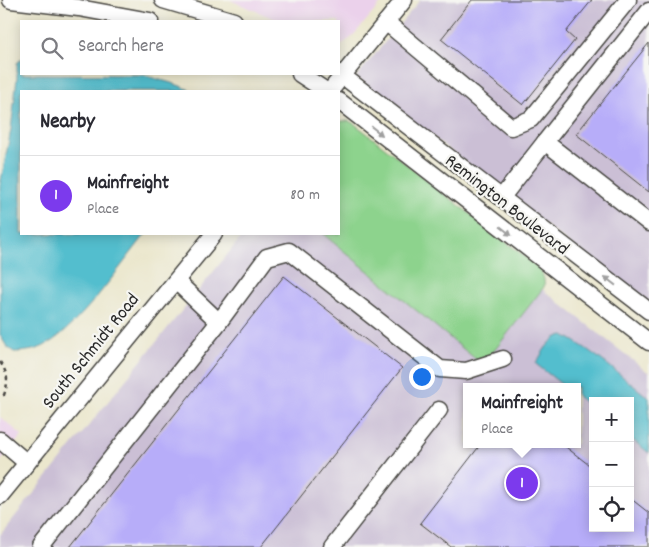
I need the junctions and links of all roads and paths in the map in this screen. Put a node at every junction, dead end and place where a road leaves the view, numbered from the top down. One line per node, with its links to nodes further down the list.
1 (11, 0): 7 (street)
2 (163, 0): 5 (street)
3 (404, 0): 9 (street)
4 (628, 0): 9 (street)
5 (193, 4): 8 (street)
6 (649, 11): 15 (street)
7 (145, 20)
8 (232, 20)
9 (386, 22): 10 (street)
10 (341, 74): 13 (street); 16 (street, Remington Boulevard)
11 (302, 75): 12 (street)
12 (324, 90)
13 (331, 90)
14 (340, 102): 22 (street, Remington Boulevard, one-way to 22)
15 (545, 142): 16 (street); 17 (street)
16 (502, 197): 20 (street, Remington Boulevard, one-way to 16)
17 (649, 223)
18 (213, 235): 19 (street, South Schmidt Road)
19 (176, 281): 21 (street); 28 (street, South Schmidt Road)
20 (649, 310)
21 (219, 322): 23 (street); 30 (street)
22 (649, 342)
23 (503, 359)
24 (0, 362): 25 (path)
25 (0, 397)
26 (439, 410): 31 (street)
27 (0, 440): 28 (street)
28 (27, 463): 29 (street, South Schmidt Road)
29 (0, 496)
30 (41, 547)
31 (332, 547)

